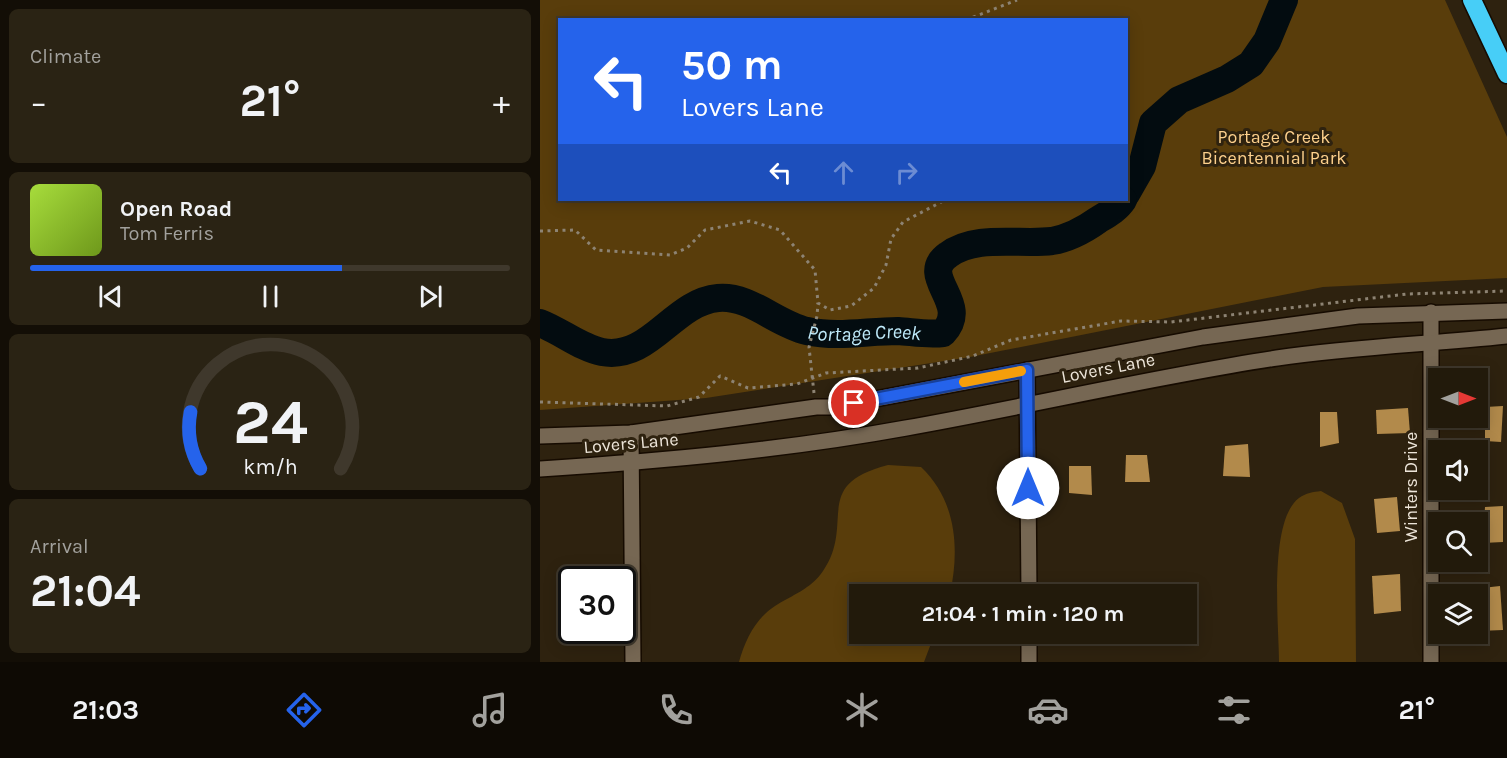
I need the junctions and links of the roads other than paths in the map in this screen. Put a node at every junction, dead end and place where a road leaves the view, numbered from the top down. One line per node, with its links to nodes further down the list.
1 (1472, 0): 2 (highway)
2 (1507, 74)
3 (1507, 311): 4 (street, Lovers Lane)
4 (1431, 312): 6 (street, Winters Drive); 7 (street, Lovers Lane)
5 (1507, 336): 6 (street, Lovers Lane)
6 (1431, 344): 8 (street, Lovers Lane); 17 (street, Winters Drive)
7 (1027, 370): 8 (street); 9 (street, Lovers Lane)
8 (1027, 404): 11 (street, Lovers Lane); 13 (street)
9 (632, 433): 10 (street, Lovers Lane); 11 (street)
10 (540, 436)
11 (632, 463): 12 (street, Lovers Lane); 15 (street)
12 (540, 469)
13 (1029, 584)
14 (1029, 644): 16 (street)
15 (633, 662)
16 (1029, 662)
17 (1431, 662)

